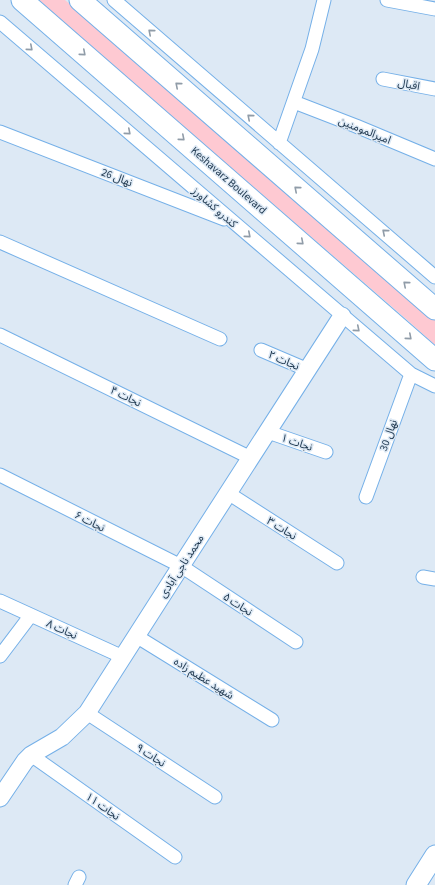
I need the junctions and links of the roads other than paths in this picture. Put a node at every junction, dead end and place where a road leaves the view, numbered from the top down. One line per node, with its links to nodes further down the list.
1 (22, 0): 22 (main road, Keshavarz Boulevard, one-way to 22)
2 (80, 0): 17 (main road, one-way to 2)
3 (114, 0): 12 (street, one-way to 3)
4 (324, 0): 10 (street)
5 (387, 0): 6 (street)
6 (435, 9)
7 (0, 22): 14 (street, کندرو کشاورز, one-way to 14)
8 (383, 79): 9 (street, اقبال)
9 (435, 89)
10 (294, 102): 12 (street); 13 (street, امیرالمومنین)
11 (0, 132): 14 (street, نهال 26)
12 (279, 143): 16 (street, one-way to 12)
13 (435, 159)
14 (234, 223): 18 (street, کندرو کشاورز, one-way to 18)
15 (0, 242): 20 (street)
16 (435, 277)
17 (432, 300)
18 (342, 316): 23 (street, محمد ناجی آبادی); 24 (street, کندرو کشاورز, one-way to 24)
19 (0, 335): 28 (street, نجات ۴)
20 (220, 339)
21 (261, 350): 23 (street, نجات ۲)
22 (435, 360)
23 (308, 370): 26 (street, محمد ناجی آبادی)
24 (411, 374): 25 (street, کندرو کشاورز); 31 (street, نهال 30)
25 (435, 386)
26 (268, 432): 27 (street, نجات ۱); 28 (street, محمد ناجی آبادی)
27 (326, 452)
28 (251, 458): 30 (street, محمد ناجی آبادی)
29 (0, 475): 33 (street, نجات ۶)
30 (228, 494): 32 (street, نجات ۳); 33 (street, محمد ناجی آبادی)
31 (366, 497)
32 (337, 563)
33 (181, 566): 36 (street, محمد ناجی آبادی); 37 (street, نجات ۵)
34 (0, 602): 35 (street, نجات ۸)
35 (31, 615): 38 (street); 39 (street, نجات ۸)
36 (136, 636): 39 (street, محمد ناجی آبادی); 41 (street, شهید عظیم زاده)
37 (296, 642)
38 (0, 656)
39 (123, 657): 40 (street, محمد ناجی آبادی)
40 (87, 713): 42 (street, محمد ناجی آبادی); 43 (street, نجات ۹)
41 (272, 720)
42 (31, 756): 44 (street, محمد ناجی آبادی); 46 (street, نجات ۱۱)
43 (215, 797)
44 (0, 798)
45 (435, 855): 47 (main road)
46 (175, 857)
47 (416, 885)

